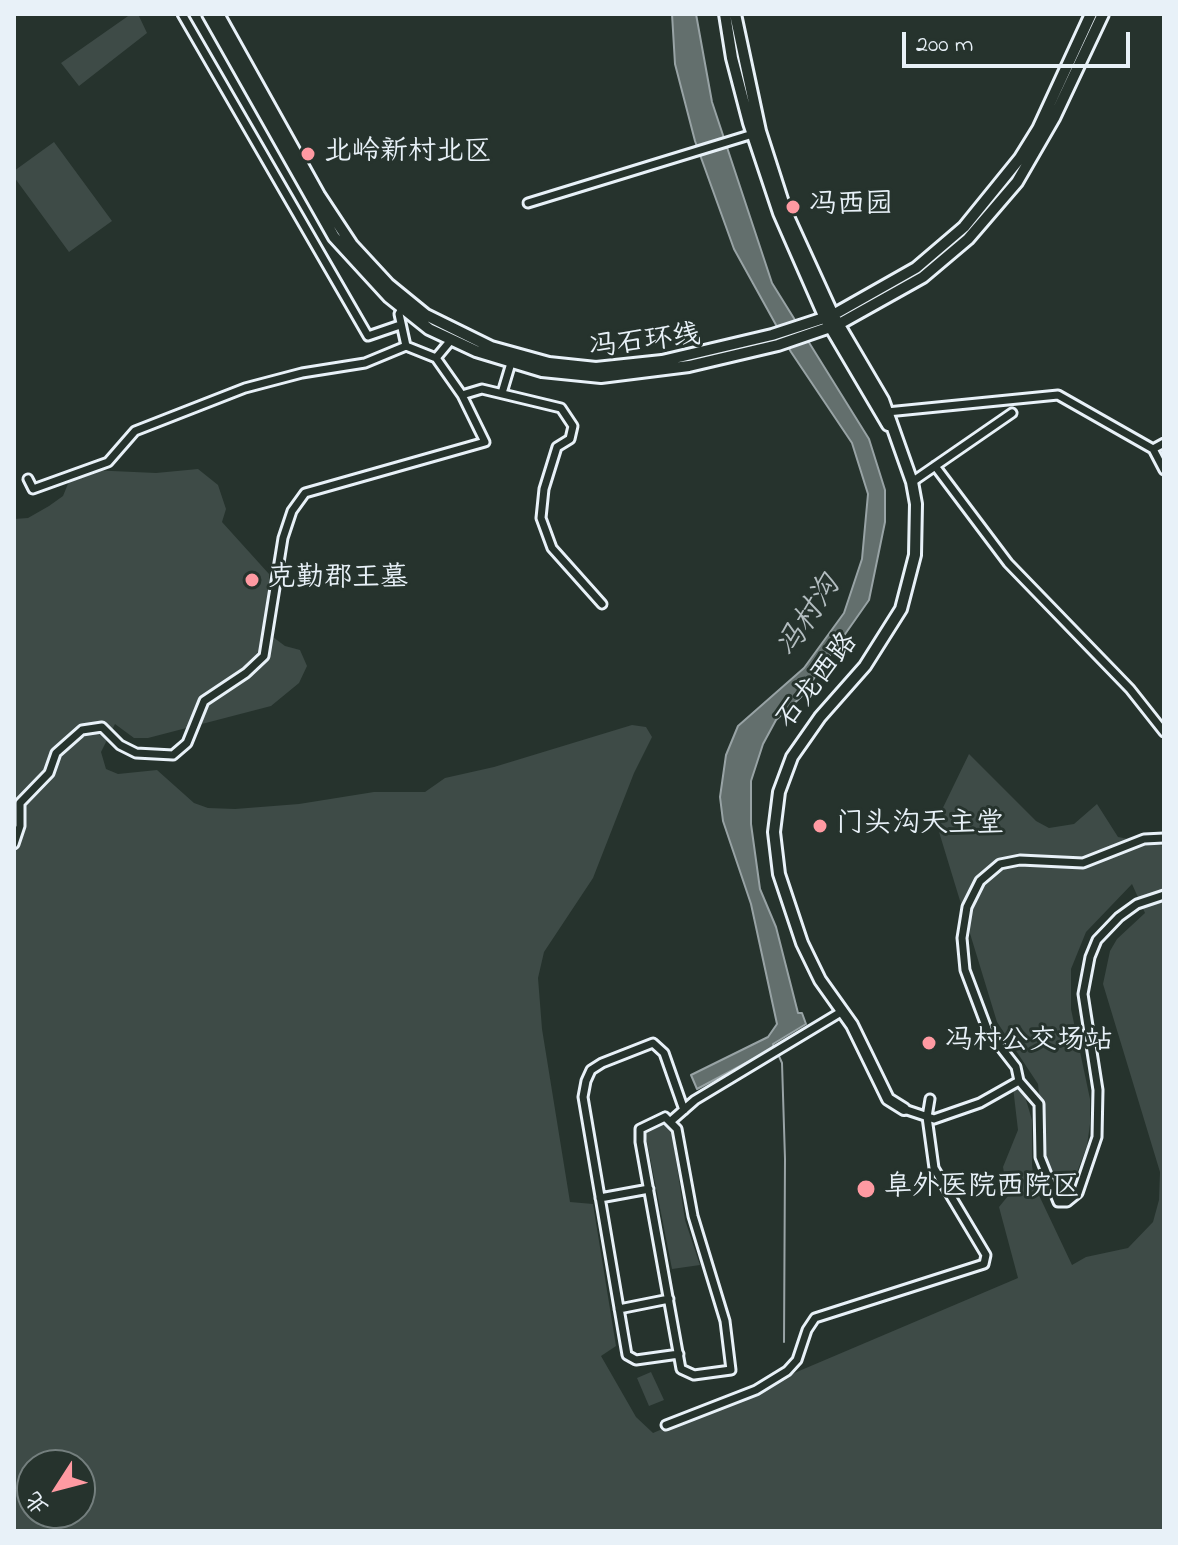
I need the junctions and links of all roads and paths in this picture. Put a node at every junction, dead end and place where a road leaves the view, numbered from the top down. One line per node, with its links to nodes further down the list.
1 (182, 14): 12 (street)
2 (208, 14): 10 (main road, 冯石环线)
3 (218, 14): 10 (main road, 冯石环线)
4 (725, 14): 8 (main road, 石龙西路)
5 (735, 14): 8 (main road, 石龙西路)
6 (1091, 14): 11 (main road, 冯石环线)
7 (1103, 14): 11 (main road, 冯石环线)
8 (757, 133): 9 (street); 11 (main road, 石龙西路)
9 (528, 203)
10 (405, 304): 11 (main road, 冯石环线); 12 (street); 13 (main road, 冯石环线)
11 (832, 321): 16 (main road, 冯石环线); 19 (main road, 石龙西路); 22 (main road, 石龙西路)
12 (400, 325): 14 (street)
13 (451, 340): 15 (street); 16 (main road, 冯石环线)
14 (406, 346): 15 (street); 26 (street)
15 (436, 358): 18 (street)
16 (511, 363): 17 (street)
17 (502, 393): 18 (street); 28 (street)
18 (462, 395): 31 (street)
19 (887, 412): 22 (main road, 石龙西路); 23 (street)
20 (1012, 413): 24 (street)
21 (1164, 443): 23 (street)
22 (901, 448): 27 (main road, 石龙西路)
23 (1153, 449): 25 (street)
24 (935, 466): 27 (street); 29 (street)
25 (1164, 470)
26 (28, 479)
27 (912, 482): 33 (main road, 石龙西路)
28 (602, 604)
29 (1164, 732)
30 (1164, 838): 34 (street)
31 (14, 844)
32 (1164, 895): 34 (street)
33 (841, 1012): 36 (main road, 石龙西路); 37 (street)
34 (1019, 1081): 38 (street)
35 (930, 1099): 38 (street)
36 (904, 1109): 38 (street)
37 (684, 1110): 39 (street); 41 (street)
38 (927, 1117): 45 (street)
39 (671, 1121): 40 (street); 44 (street)
40 (649, 1189): 41 (street); 42 (street)
41 (600, 1198): 43 (street)
42 (669, 1299): 43 (street); 44 (street)
43 (619, 1309): 44 (street)
44 (679, 1354)
45 (666, 1425)

